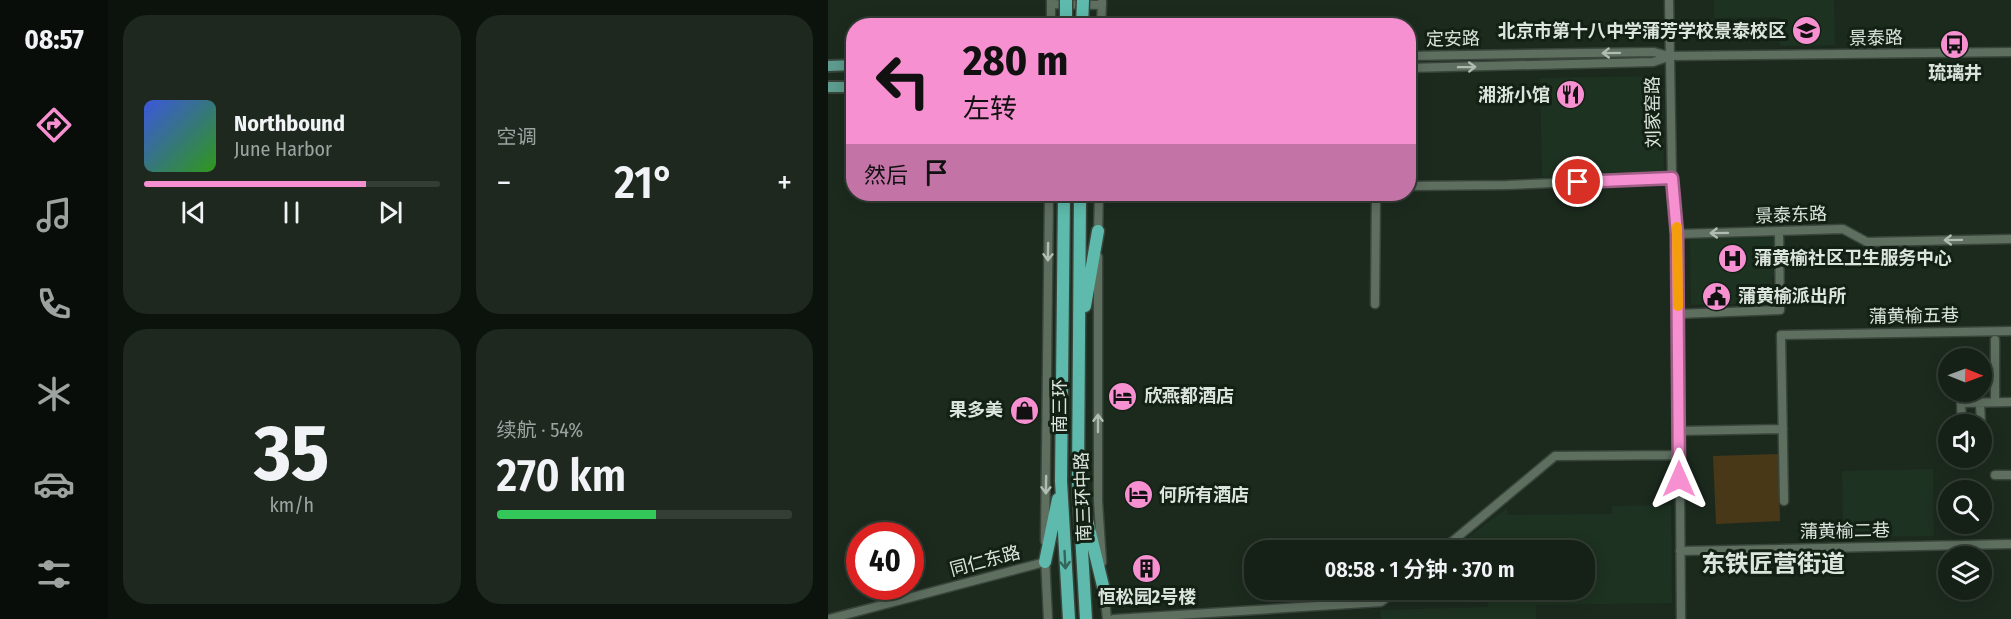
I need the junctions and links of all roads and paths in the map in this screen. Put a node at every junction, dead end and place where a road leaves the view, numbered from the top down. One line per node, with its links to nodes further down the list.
1 (1066, 0): 7 (highway, bridge)
2 (1083, 0): 8 (highway, bridge)
3 (1669, 0): 12 (street, 刘家窑路)
4 (1051, 2): 5 (street); 6 (street)
5 (1102, 2): 9 (street)
6 (1051, 18)
7 (1066, 18)
8 (1082, 18)
9 (1101, 18)
10 (2011, 52): 12 (street, 景泰路)
11 (1416, 56): 12 (street, 定安路, one-way to 11)
12 (1668, 56): 15 (street, 定安路, one-way to 12); 18 (street, 刘家窑路)
13 (846, 65): 14 (main road)
14 (828, 66)
15 (1416, 68)
16 (828, 87): 17 (main road)
17 (846, 87)
18 (1672, 178): 19 (street); 27 (street, 刘家窑路)
19 (1416, 186)
20 (1049, 201): 50 (street, 南三环中路, one-way to 50)
21 (1064, 201): 44 (highway, 南三环)
22 (1080, 201): 33 (highway, 南三环)
23 (1098, 201): 25 (street, 南三环中路)
24 (1376, 201): 29 (street)
25 (1098, 231): 33 (highway); 51 (street, 南三环中路, one-way to 25)
26 (1779, 232): 27 (street, 景泰东路, one-way to 27); 28 (street, 景泰东路, one-way to 26); 30 (street)
27 (1677, 234): 30 (street, 刘家窑路)
28 (2011, 239)
29 (1375, 304)
30 (1678, 314): 40 (street, 刘家窑路)
31 (2011, 331): 39 (street, 蒲黄榆五巷)
32 (1995, 340): 34 (street)
33 (1078, 343): 45 (highway, 南三环)
34 (1995, 402): 35 (street); 36 (street)
35 (2011, 402)
36 (1980, 403): 37 (street); 38 (street)
37 (1962, 414)
38 (1981, 414)
39 (1783, 429): 40 (street); 46 (street)
40 (1679, 431): 41 (street, 刘家窑路)
41 (1679, 455): 47 (street); 49 (street, 刘家窑路)
42 (2011, 474): 43 (street)
43 (1995, 475)
44 (1061, 481): 50 (highway); 53 (highway, 南三环, one-way to 53)
45 (1078, 482): 51 (highway); 54 (highway, 南三环)
46 (1784, 501)
47 (1454, 540)
48 (2011, 544): 49 (street, 蒲黄榆二巷)
49 (1680, 551): 59 (street, 刘家窑路)
50 (1045, 562): 55 (street, 同仁东路); 56 (street, 南三环中路)
51 (1103, 586): 57 (street, 南三环中路)
52 (1383, 600): 58 (street)
53 (1068, 613)
54 (1085, 613)
55 (829, 619)
56 (1048, 619)
57 (1107, 619)
58 (1114, 619)
59 (1681, 619)

